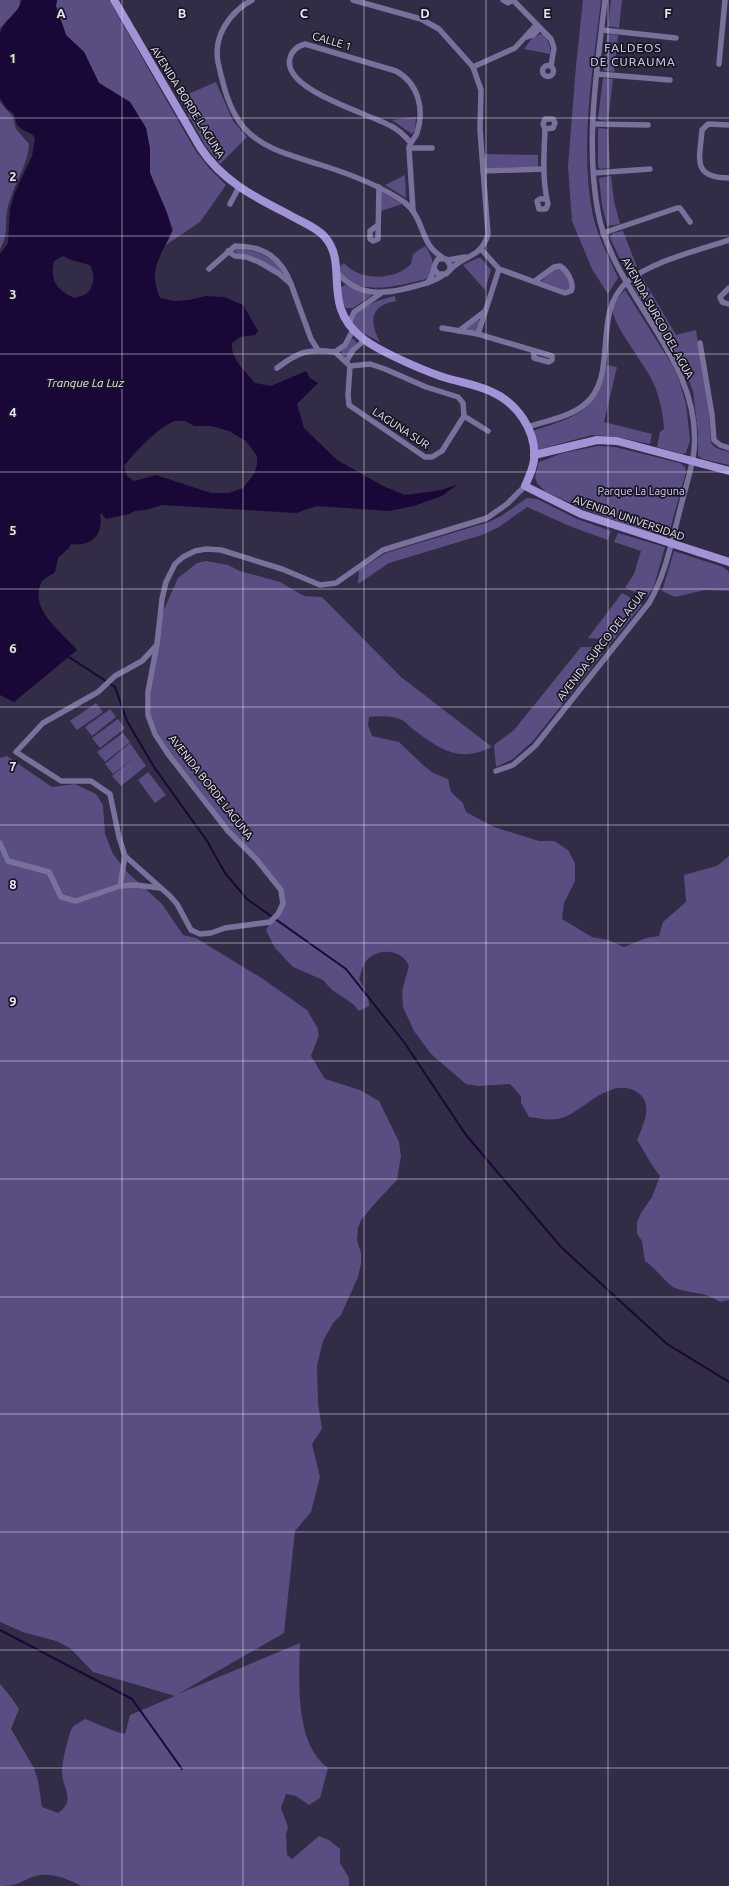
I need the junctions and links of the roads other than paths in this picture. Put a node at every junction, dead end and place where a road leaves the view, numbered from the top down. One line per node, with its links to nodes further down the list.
1 (114, 0): 28 (street, AVENIDA BORDE LAGUNA)
2 (252, 0): 29 (street)
3 (353, 0): 14 (street)
4 (503, 0): 5 (street)
5 (513, 0): 9 (street)
6 (606, 0): 10 (street, AVENIDA SURCO DEL AGUA)
7 (725, 0): 8 (street)
8 (727, 7): 12 (street)
9 (538, 26): 13 (street); 14 (street)
10 (602, 30): 11 (street); 15 (street, AVENIDA SURCO DEL AGUA)
11 (676, 38)
12 (719, 64)
13 (551, 66)
14 (472, 67): 25 (street)
15 (597, 74): 16 (street); 17 (street, AVENIDA SURCO DEL AGUA)
16 (670, 80)
17 (593, 124): 18 (street); 26 (street, AVENIDA SURCO DEL AGUA)
18 (648, 125)
19 (729, 125): 27 (street)
20 (545, 129): 23 (street)
21 (409, 145): 21 (street, CALLE 1); 22 (street); 32 (street)
22 (432, 148)
23 (543, 169): 25 (street); 30 (street)
24 (650, 169): 26 (street)
25 (483, 171): 38 (street)
26 (594, 173): 35 (street, AVENIDA SURCO DEL AGUA)
27 (729, 178)
28 (239, 187): 31 (street); 45 (street, AVENIDA BORDE LAGUNA)
29 (379, 187): 32 (street); 34 (street)
30 (546, 199)
31 (230, 204)
32 (413, 210): 37 (street)
33 (690, 222): 35 (street)
34 (378, 225)
35 (603, 233): 50 (street, AVENIDA SURCO DEL AGUA)
36 (729, 240): 50 (street)
37 (433, 249): 41 (street); 42 (street)
38 (481, 249): 40 (street); 44 (street)
39 (228, 251): 43 (street); 52 (street); 52 (street)
40 (473, 256): 41 (street); 47 (street)
41 (445, 259): 42 (street); 47 (street)
42 (436, 261): 46 (street)
43 (209, 269)
44 (499, 269): 49 (street); 59 (street)
45 (335, 270): 51 (street); 54 (street, AVENIDA BORDE LAGUNA)
46 (435, 270): 48 (street); 53 (street)
47 (450, 270): 48 (street)
48 (443, 274): 53 (street)
49 (535, 281): 49 (street)
50 (626, 282): 73 (street); 77 (street, AVENIDA SURCO DEL AGUA)
51 (348, 283): 54 (street); 56 (street)
52 (291, 284): 67 (street)
53 (426, 284): 56 (street)
54 (336, 285): 58 (street, AVENIDA BORDE LAGUNA)
55 (729, 288): 57 (street)
56 (380, 294): 60 (street)
57 (729, 304)
58 (339, 308): 60 (street); 61 (street, AVENIDA BORDE LAGUNA)
59 (484, 311): 63 (street); 64 (street)
60 (354, 312): 61 (street)
61 (351, 327): 65 (street, AVENIDA BORDE LAGUNA); 68 (street)
62 (442, 328): 63 (street)
63 (459, 331): 64 (street)
64 (478, 334): 69 (street)
65 (365, 340): 70 (street); 73 (street, AVENIDA BORDE LAGUNA)
66 (700, 344): 75 (street)
67 (318, 350): 68 (street); 71 (street)
68 (335, 352): 70 (street)
69 (534, 352)
70 (348, 364): 72 (street); 72 (street, LAGUNA SUR)
71 (277, 368)
72 (464, 416): 74 (street)
73 (528, 427): 76 (street, AVENIDA BORDE LAGUNA)
74 (488, 431)
75 (729, 448)
76 (534, 455): 77 (street); 79 (street, AVENIDA BORDE LAGUNA)
77 (692, 460): 78 (street); 83 (street, AVENIDA SURCO DEL AGUA)
78 (729, 471)
79 (531, 473): 80 (street, AVENIDA BORDE LAGUNA); 81 (street)
80 (526, 486): 81 (street, AVENIDA UNIVERSIDAD); 82 (street, AVENIDA BORDE LAGUNA)
81 (539, 494): 82 (street); 83 (street, AVENIDA UNIVERSIDAD)
82 (515, 497): 85 (street, AVENIDA BORDE LAGUNA)
83 (671, 544): 84 (street, AVENIDA UNIVERSIDAD); 86 (street, AVENIDA SURCO DEL AGUA)
84 (729, 562)
85 (157, 644): 88 (street); 90 (street, AVENIDA BORDE LAGUNA)
86 (496, 771)
87 (0, 843): 89 (street)
88 (125, 856): 89 (street); 90 (street, AVENIDA BORDE LAGUNA)
89 (120, 886): 90 (street)
90 (160, 888)

